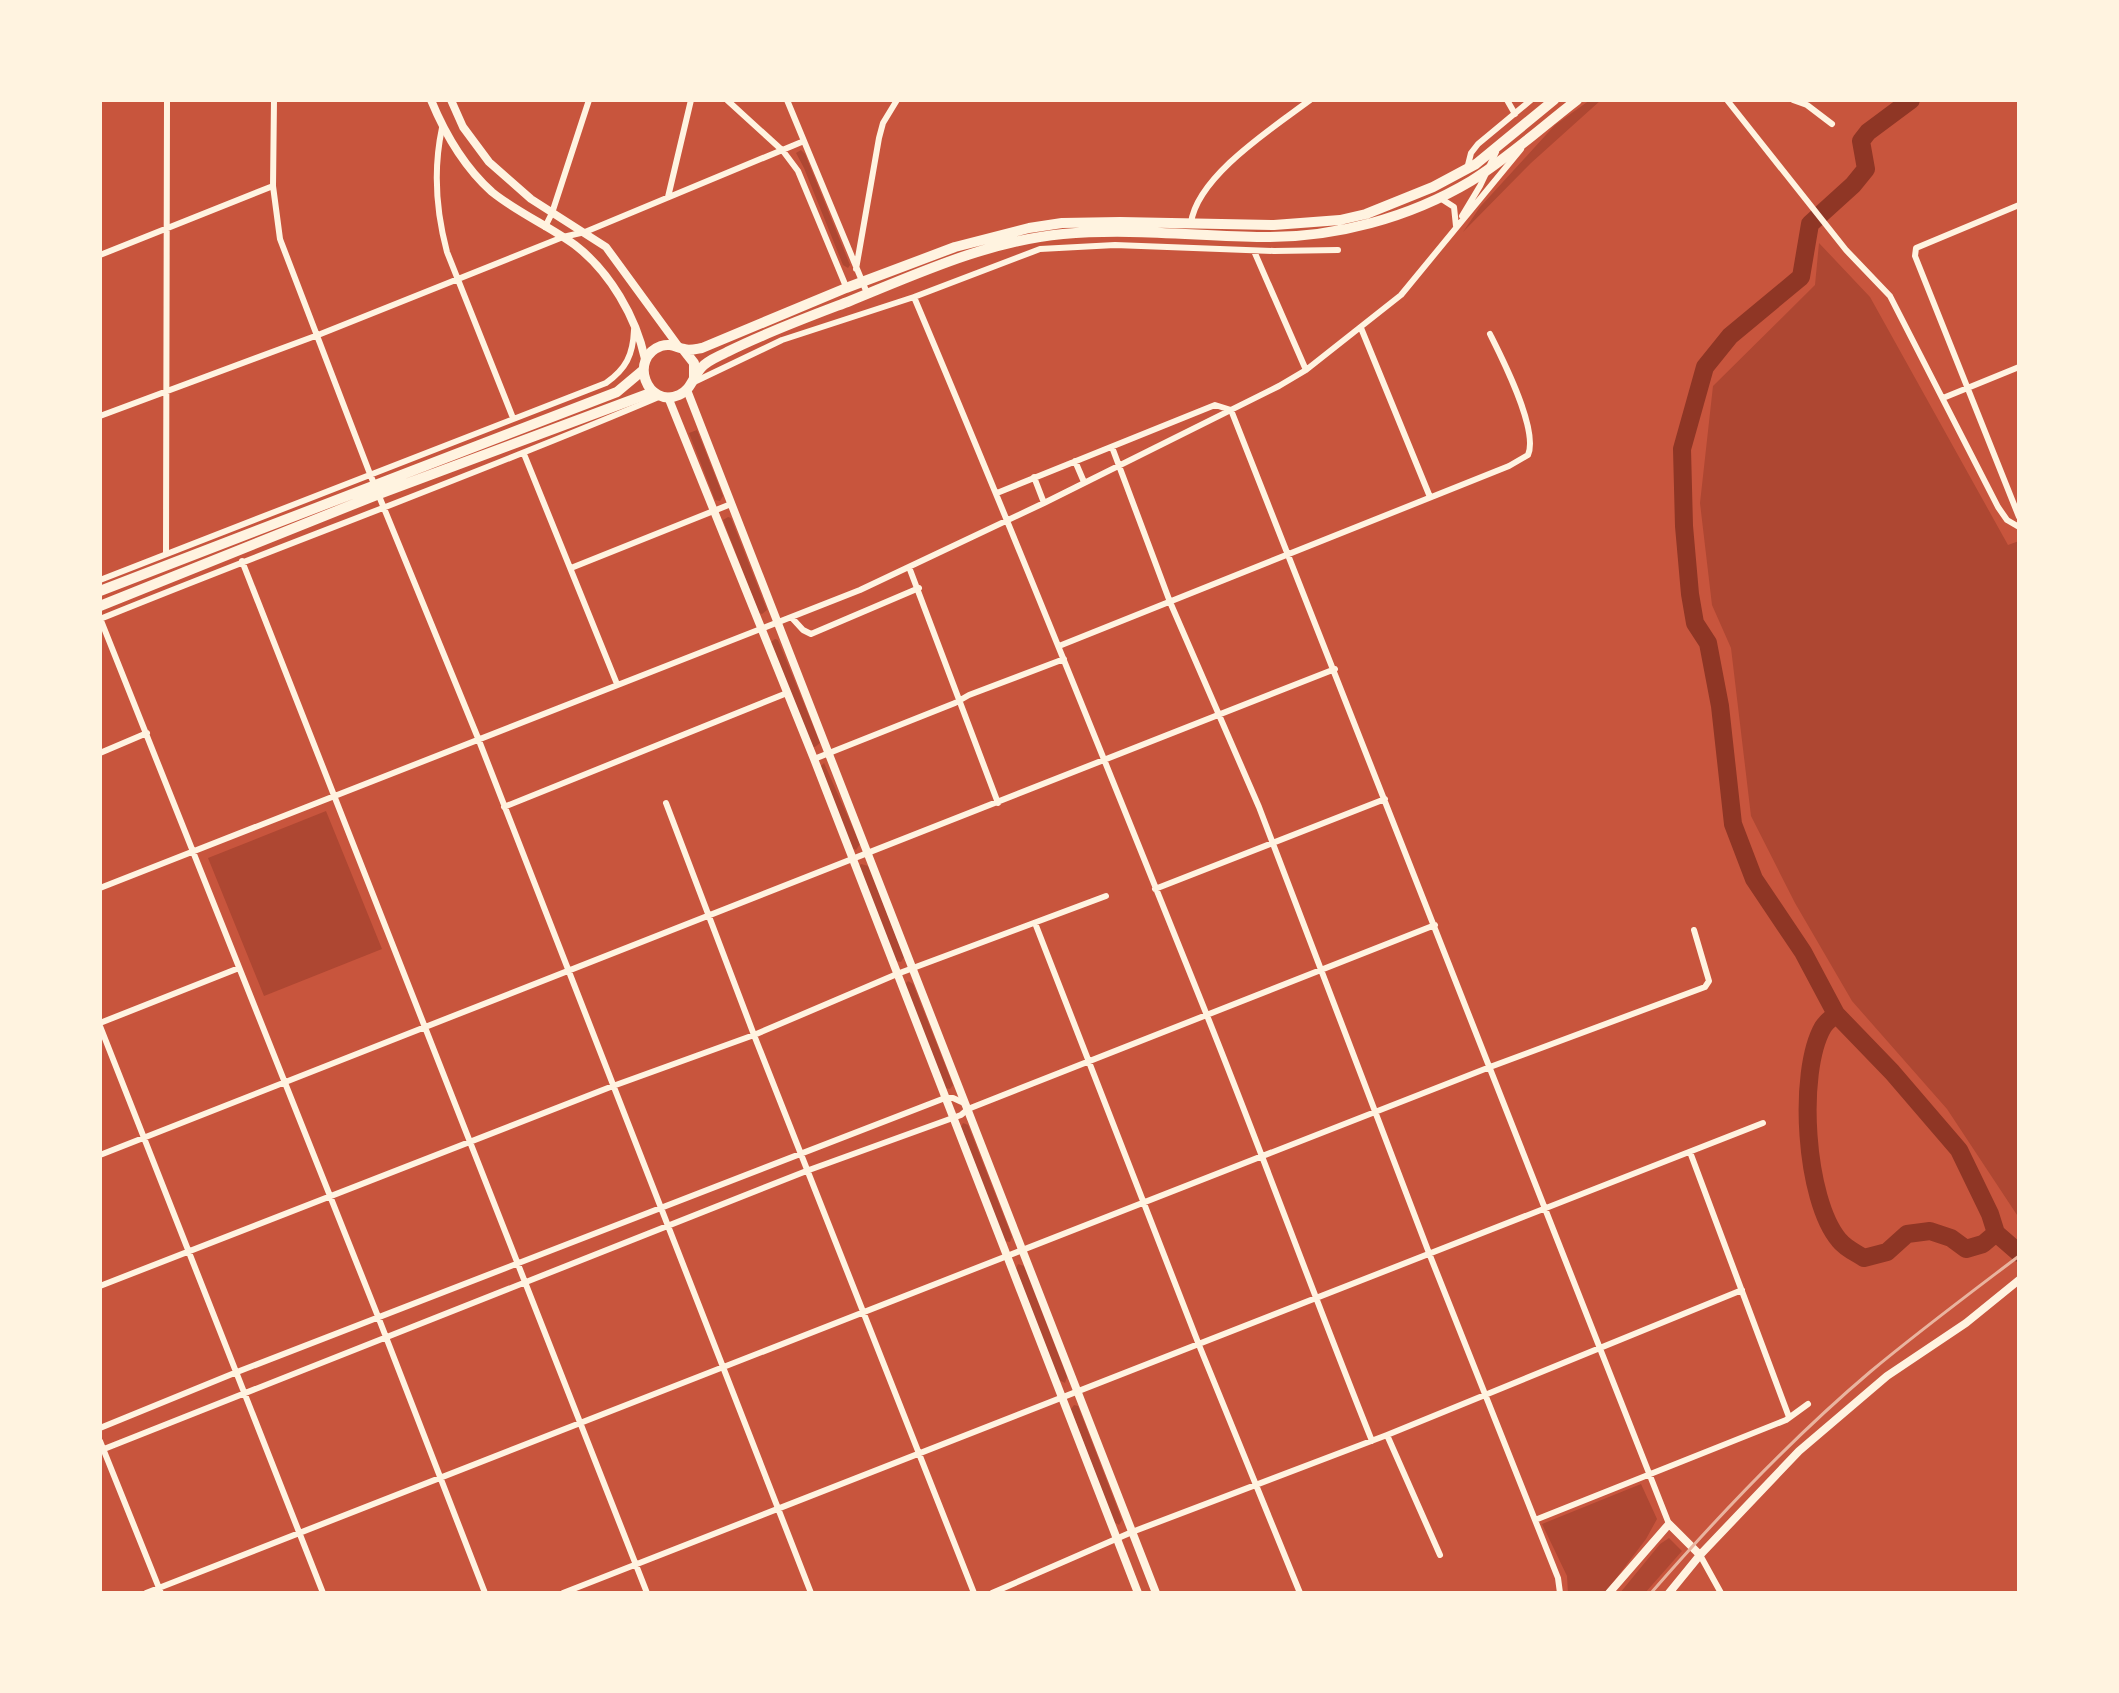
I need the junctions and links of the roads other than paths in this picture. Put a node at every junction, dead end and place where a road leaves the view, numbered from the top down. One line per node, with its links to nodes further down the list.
1 (167, 100): 34 (street)
2 (274, 100): 26 (street)
3 (431, 100): 19 (street)
4 (451, 100): 30 (street)
5 (589, 100): 30 (street)
6 (691, 100): 27 (street)
7 (727, 100): 23 (street)
8 (787, 100): 21 (street)
9 (897, 100): 42 (street)
10 (1310, 100): 31 (street)
11 (1507, 100): 17 (street)
12 (1531, 100): 17 (street)
13 (1554, 100): 22 (highway)
14 (1577, 100): 20 (highway)
15 (1727, 100): 62 (street)
16 (1793, 100): 18 (street)
17 (1515, 114): 24 (street)
18 (1832, 124)
19 (442, 128): 33 (street); 43 (street)
20 (1532, 135): 25 (highway); 32 (street)
21 (804, 141): 23 (street); 42 (street)
22 (1499, 145): 24 (highway); 25 (street)
23 (783, 151): 27 (street); 45 (street)
24 (1467, 169): 31 (highway)
25 (1486, 169): 28 (highway); 32 (street)
26 (273, 186): 34 (street); 52 (street)
27 (668, 197): 35 (street)
28 (1440, 198): 32 (street); 37 (highway)
29 (2019, 205): 59 (street)
30 (552, 213): 33 (street); 35 (street)
31 (1191, 223): 44 (highway)
32 (1456, 226): 50 (street)
33 (545, 227): 36 (street)
34 (168, 228): 41 (street); 60 (street)
35 (585, 232): 36 (street); 53 (street)
36 (563, 237): 43 (street); 49 (street)
37 (1035, 238): 38 (street); 46 (highway)
38 (1061, 246): 40 (street); 47 (street)
39 (1338, 250): 40 (street)
40 (1254, 251): 56 (street)
41 (100, 255)
42 (856, 269): 44 (street)
43 (457, 279): 52 (street); 65 (street)
44 (862, 282): 45 (highway); 46 (street)
45 (846, 288): 48 (street); 53 (highway)
46 (867, 293): 48 (highway)
47 (914, 297): 58 (street); 76 (street)
48 (851, 300): 58 (highway)
49 (634, 323): 54 (street); 65 (street)
50 (1361, 328): 56 (street); 77 (street)
51 (1490, 334): 77 (street)
52 (318, 335): 60 (street); 72 (street)
53 (681, 348): 54 (highway); 58 (highway)
54 (645, 359): 57 (highway)
55 (2019, 367): 59 (street)
56 (1306, 370): 63 (street)
57 (642, 371): 61 (highway); 75 (highway)
58 (691, 383): 61 (highway); 66 (street)
59 (1967, 388): 62 (street); 82 (street)
60 (166, 391): 64 (street); 85 (street)
61 (661, 395): 67 (street); 69 (street); 75 (highway)
62 (1943, 398): 84 (street)
63 (1231, 410): 68 (street); 71 (street); 86 (street)
64 (100, 416)
65 (513, 418): 72 (street)
66 (700, 420): 67 (street); 79 (street)
67 (679, 426): 81 (street)
68 (1112, 447): 70 (street); 71 (street)
69 (524, 454): 80 (street); 89 (street)
70 (1075, 461): 73 (street); 74 (street)
71 (1120, 465): 74 (street); 93 (street)
72 (370, 474): 75 (street); 85 (street)
73 (1034, 477): 76 (street); 78 (street)
74 (1084, 482): 78 (street)
75 (377, 490): 80 (street); 92 (highway); 94 (highway)
76 (997, 493): 83 (street)
77 (1430, 497): 86 (street)
78 (1044, 503): 83 (street)
79 (731, 504): 81 (street); 97 (street)
80 (383, 506): 87 (street); 107 (street)
81 (714, 512): 89 (street); 98 (street)
82 (2019, 517)
83 (1009, 520): 88 (street); 99 (street)
84 (2019, 527)
85 (166, 552): 90 (street)
86 (1288, 554): 93 (street); 101 (street)
87 (242, 561): 95 (street); 112 (street)
88 (909, 567): 91 (street); 96 (street)
89 (571, 568): 102 (street)
90 (100, 580)
91 (919, 588): 96 (street); 104 (street)
92 (100, 591)
93 (1170, 602): 99 (street); 105 (street)
94 (100, 606)
95 (100, 618): 106 (street)
96 (792, 618): 97 (street)
97 (778, 624): 98 (street); 109 (street)
98 (761, 628): 102 (street); 103 (street)
99 (1059, 646): 100 (street)
100 (1064, 659): 104 (street); 111 (street)
101 (1335, 669): 105 (street); 113 (street)
102 (617, 684): 107 (street)
103 (787, 693): 110 (street); 116 (street)
104 (960, 699): 109 (street); 115 (street)
105 (1219, 715): 111 (street); 117 (street)
106 (147, 733): 108 (street); 118 (street)
107 (478, 738): 112 (street); 116 (street)
108 (100, 753)
109 (829, 753): 110 (street); 119 (street)
110 (814, 759): 120 (street)
111 (1104, 760): 115 (street); 122 (street)
112 (334, 796): 118 (street); 135 (street)
113 (1385, 799): 117 (street); 126 (street)
114 (666, 803): 124 (street)
115 (998, 803): 119 (street)
116 (504, 807): 130 (street)
117 (1273, 844): 122 (street); 131 (street)
118 (193, 851): 121 (street); 128 (street)
119 (868, 854): 120 (street); 129 (street)
120 (852, 860): 124 (street); 132 (street)
121 (100, 888)
122 (1155, 889): 133 (street)
123 (1106, 896): 125 (street)
124 (710, 917): 130 (street); 136 (street)
125 (1035, 923): 129 (street); 137 (street)
126 (1435, 925): 131 (street); 138 (street)
127 (1694, 930): 138 (street)
128 (239, 968): 134 (street); 139 (street)
129 (913, 968): 132 (street); 142 (street)
130 (567, 971): 135 (street); 140 (street)
131 (1320, 972): 133 (street); 143 (street)
132 (897, 974): 136 (street); 141 (street)
133 (1207, 1015): 137 (street); 151 (street)
134 (100, 1024): 146 (street)
135 (425, 1027): 139 (street); 147 (street)
136 (754, 1035): 140 (street); 149 (street)
137 (1090, 1062): 142 (street); 154 (street)
138 (1490, 1067): 143 (street); 156 (street)
139 (285, 1082): 146 (street); 153 (street)
140 (613, 1086): 147 (street); 155 (street)
141 (945, 1098): 142 (street); 144 (street); 149 (street)
142 (968, 1109): 144 (street); 159 (street)
143 (1375, 1113): 151 (street); 160 (street)
144 (952, 1117): 152 (street); 161 (street)
145 (1763, 1123): 148 (street)
146 (143, 1139): 150 (street); 158 (street)
147 (471, 1142): 153 (street); 162 (street)
148 (1690, 1152): 156 (street); 166 (street)
149 (802, 1153): 152 (street); 155 (street)
150 (100, 1155)
151 (1261, 1158): 154 (street); 167 (street)
152 (809, 1170): 157 (street); 168 (street)
153 (330, 1196): 158 (street); 169 (street)
154 (1144, 1204): 159 (street); 171 (street)
155 (660, 1207): 157 (street); 162 (street)
156 (1545, 1208): 160 (street); 172 (street)
157 (668, 1226): 164 (street); 173 (street)
158 (189, 1251): 165 (street); 174 (street)
159 (1024, 1251): 161 (street); 176 (street)
160 (1429, 1253): 167 (street); 177 (street)
161 (1007, 1258): 168 (street); 178 (street)
162 (520, 1263): 164 (street); 169 (street)
163 (2019, 1280): 198 (street)
164 (528, 1283): 170 (street); 181 (street)
165 (100, 1286)
166 (1742, 1290): 172 (street); 180 (street)
167 (1315, 1299): 171 (street); 185 (street)
168 (864, 1312): 173 (street); 187 (street)
169 (379, 1319): 170 (street); 174 (street)
170 (386, 1338): 175 (street); 189 (street)
171 (1199, 1345): 176 (street); 190 (street)
172 (1601, 1348): 177 (street); 188 (street)
173 (722, 1368): 181 (street); 191 (street)
174 (237, 1372): 175 (street); 182 (street)
175 (245, 1392): 186 (street); 194 (street)
176 (1078, 1392): 178 (street); 195 (street)
177 (1487, 1395): 183 (street); 192 (street)
178 (1062, 1398): 187 (street); 196 (street)
179 (1808, 1404): 180 (street)
180 (1789, 1417): 188 (street)
181 (583, 1424): 189 (street); 199 (street)
182 (100, 1428)
183 (1387, 1435): 185 (street); 197 (street)
184 (100, 1441): 186 (street)
185 (1372, 1441): 190 (street)
186 (104, 1449): 200 (street)
187 (918, 1454): 191 (street); 207 (street)
188 (1650, 1474): 192 (street); 193 (street)
189 (439, 1479): 194 (street); 203 (street)
190 (1254, 1485): 195 (street); 211 (street)
191 (777, 1509): 199 (street); 206 (street)
192 (1535, 1520): 212 (street)
193 (1669, 1524): 198 (street); 213 (street)
194 (299, 1532): 200 (street); 202 (street)
195 (1132, 1532): 196 (street); 210 (street)
196 (1117, 1538): 208 (street); 209 (street)
197 (1440, 1555)
198 (1700, 1555): 214 (street); 215 (street)
199 (636, 1564): 204 (street); 205 (street)
200 (160, 1590): 201 (street)
201 (146, 1593)
202 (323, 1593)
203 (485, 1593)
204 (563, 1593)
205 (647, 1593)
206 (811, 1593)
207 (974, 1593)
208 (992, 1593)
209 (1138, 1593)
210 (1156, 1593)
211 (1300, 1593)
212 (1560, 1593)
213 (1609, 1593)
214 (1669, 1593)
215 (1721, 1593)

